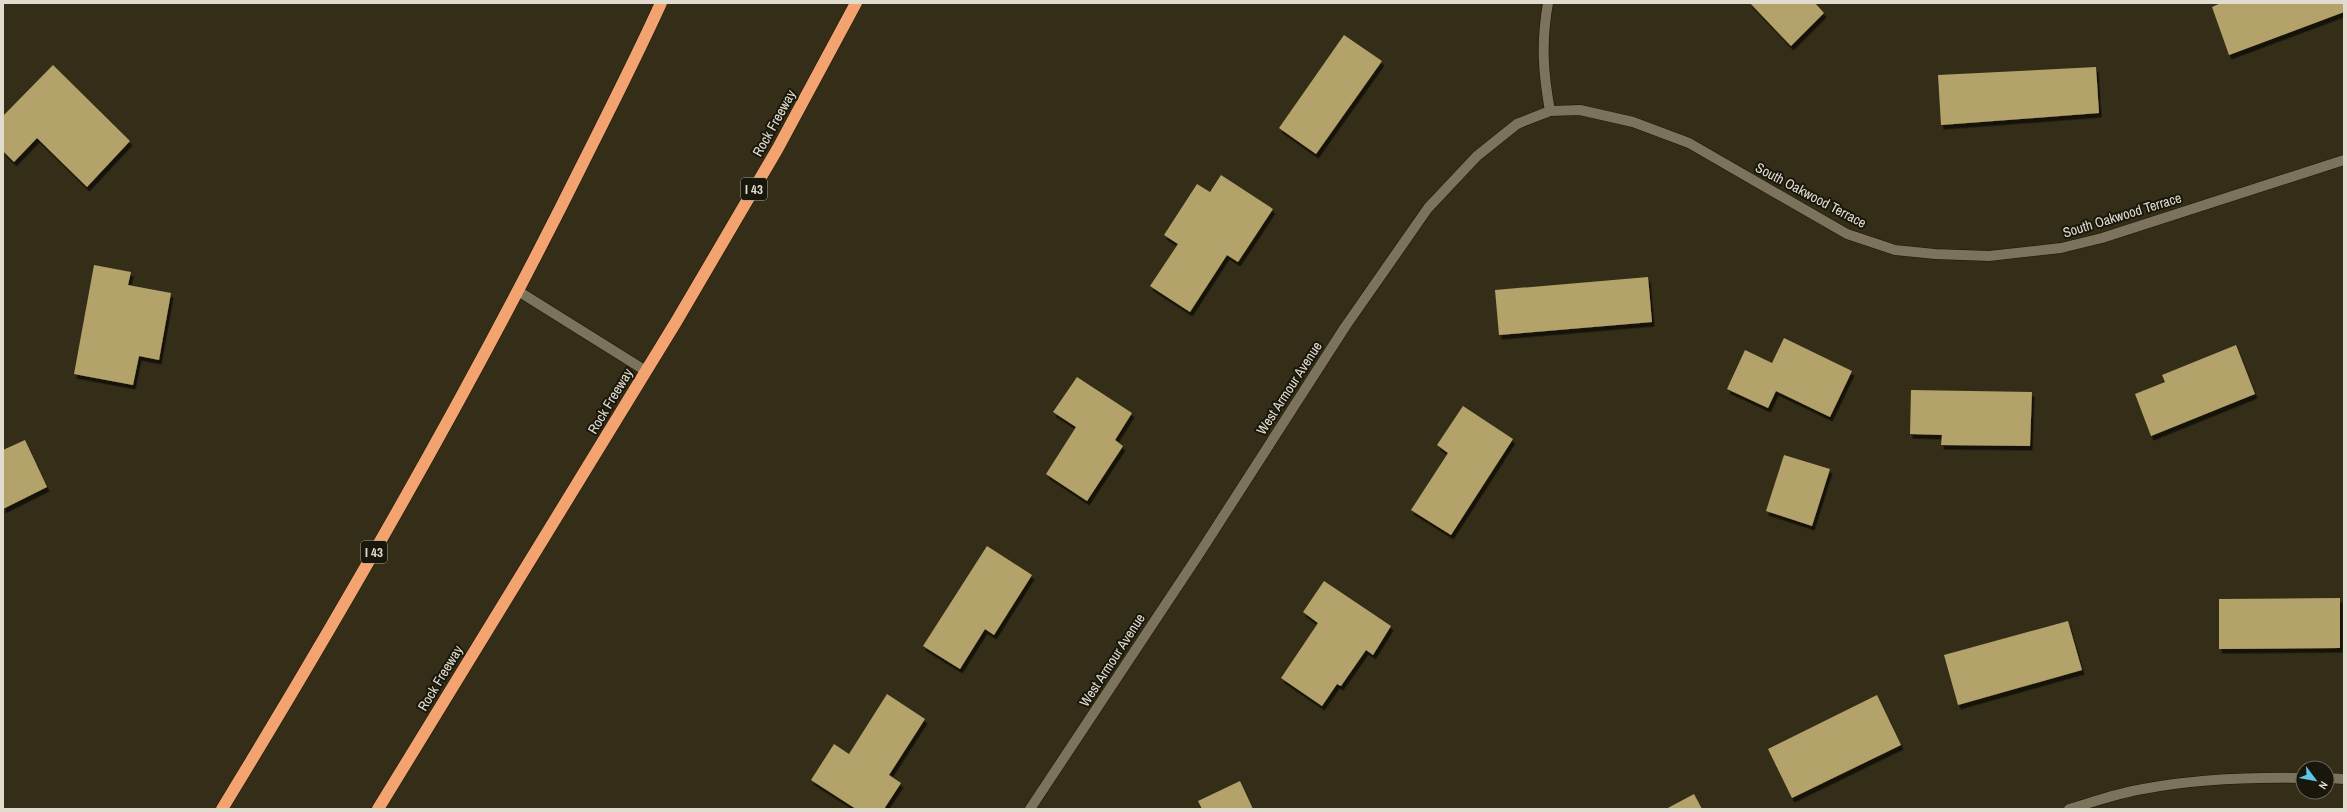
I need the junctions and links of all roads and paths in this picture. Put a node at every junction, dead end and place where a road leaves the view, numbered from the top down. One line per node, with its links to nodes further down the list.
1 (661, 3): 6 (highway, I 43)
2 (856, 3): 7 (highway, Rock Freeway / I 43)
3 (1548, 3): 4 (street)
4 (1550, 111): 5 (street, South Oakwood Terrace); 11 (street, West Armour Avenue)
5 (2344, 160)
6 (518, 291): 7 (street); 9 (highway, I 43)
7 (646, 371): 10 (highway, Rock Freeway / I 43)
8 (2295, 778): 12 (street)
9 (222, 809)
10 (378, 809)
11 (1030, 809)
12 (2069, 809)

